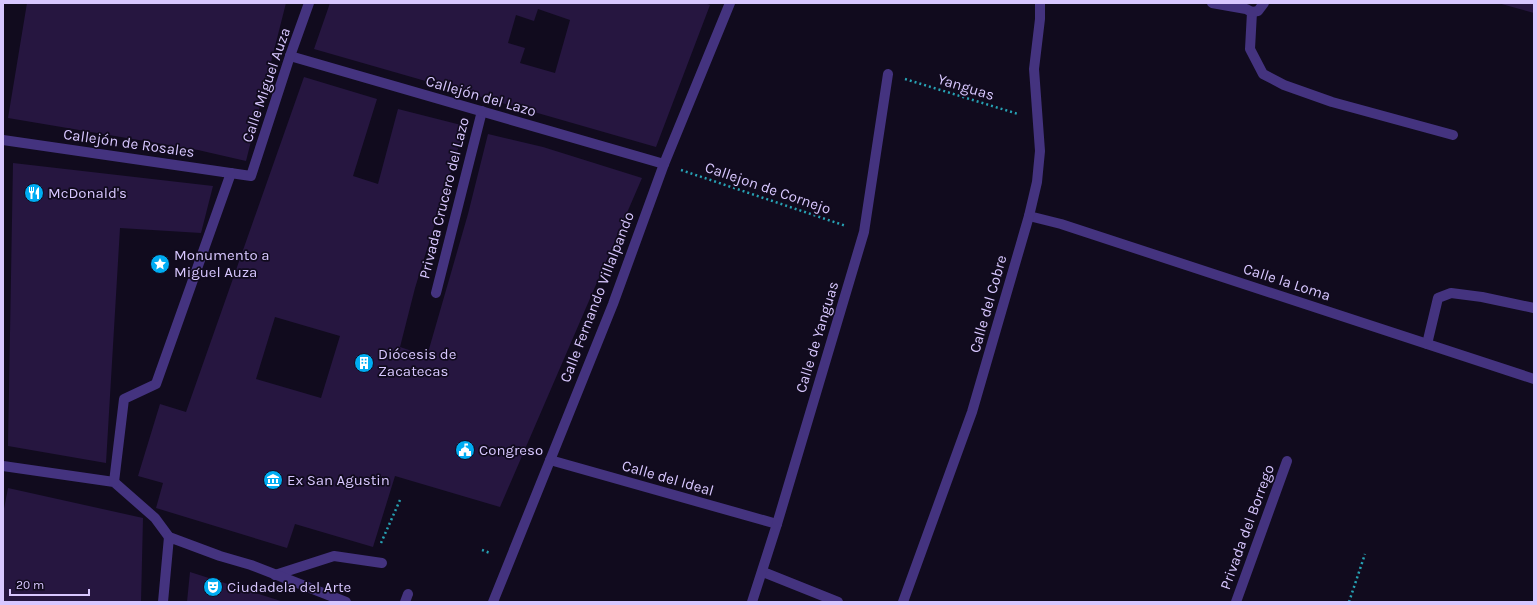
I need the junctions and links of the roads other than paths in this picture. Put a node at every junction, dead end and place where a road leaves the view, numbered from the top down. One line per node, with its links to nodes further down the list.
1 (310, 3): 7 (street, Calle Miguel Auza)
2 (730, 3): 12 (street, Calle Fernando Villalpando)
3 (1040, 3): 15 (street, Calle del Cobre)
4 (1212, 3): 6 (street)
5 (1264, 3): 6 (street)
6 (1252, 12): 10 (street)
7 (290, 56): 9 (street, Callejón del Lazo); 14 (street, Calle Miguel Auza)
8 (888, 74): 24 (street, Calle de Yanguas)
9 (482, 111): 12 (street, Callejón del Lazo); 16 (street, Privada Crucero del Lazo)
10 (1453, 135)
11 (3, 140): 13 (street, Callejón de Rosales)
12 (664, 164): 20 (street, Calle Fernando Villalpando)
13 (231, 173): 14 (street, Callejón de Rosales); 23 (street)
14 (251, 176)
15 (1029, 216): 18 (street, Calle la Loma); 34 (street, Calle del Cobre)
16 (436, 293)
17 (1534, 308): 18 (street)
18 (1427, 344): 19 (street, Calle la Loma)
19 (1534, 379)
20 (550, 460): 24 (street, Calle del Ideal); 31 (street, Calle Fernando Villalpando)
21 (1287, 461): 35 (street, Privada del Borrego)
22 (3, 466): 23 (street)
23 (114, 482): 25 (street)
24 (777, 524): 27 (street, Calle de Yanguas)
25 (169, 538): 28 (street); 29 (street)
26 (382, 563): 28 (street)
27 (763, 572): 32 (street, Calle de Yanguas); 33 (street)
28 (275, 575): 30 (street)
29 (163, 602)
30 (346, 602)
31 (493, 602)
32 (752, 602)
33 (838, 602)
34 (903, 602)
35 (1236, 602)

